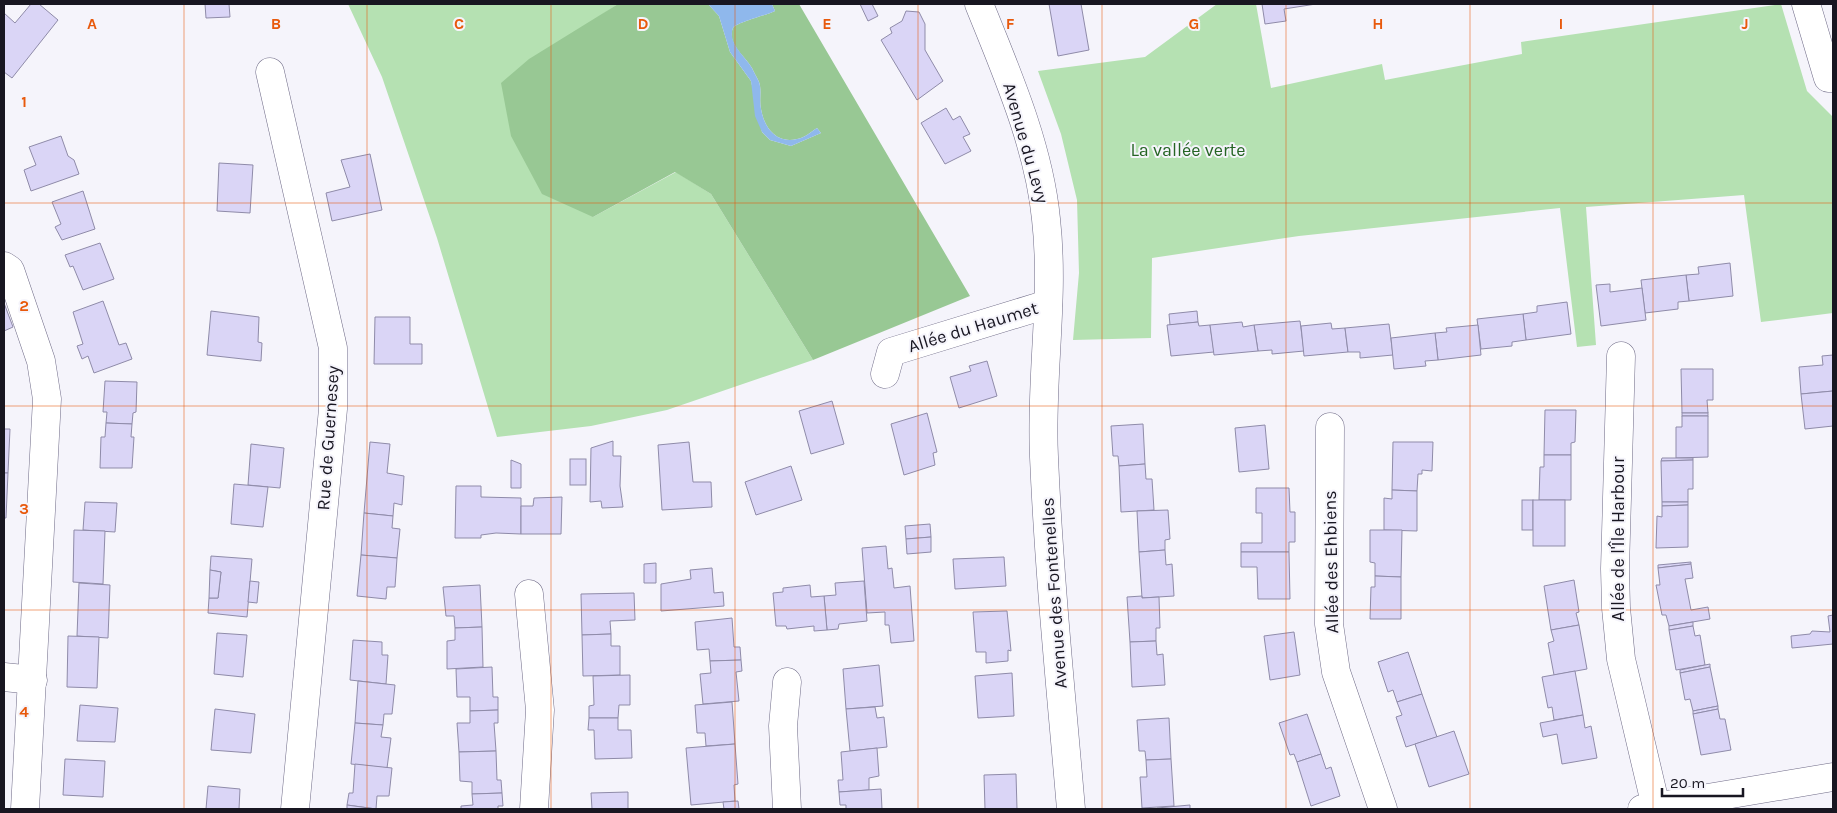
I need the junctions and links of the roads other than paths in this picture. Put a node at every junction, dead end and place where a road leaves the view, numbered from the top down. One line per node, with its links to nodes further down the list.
1 (979, 4): 6 (street, Avenue du Levy)
2 (1806, 4): 4 (street)
3 (270, 72): 18 (street, Rue de Guernesey)
4 (1833, 78)
5 (4, 266): 13 (street)
6 (1048, 304): 8 (street, Allée du Haumet); 9 (street, Avenue du Levy)
7 (1621, 356): 16 (street, Allée de l'Île Harbour)
8 (884, 374)
9 (1045, 376): 21 (street, Avenue des Fontenelles)
10 (1330, 426): 22 (street, Allée des Ehbiens)
11 (529, 594): 19 (street)
12 (4, 677): 13 (street)
13 (33, 680): 17 (street)
14 (787, 682): 20 (street)
15 (1833, 777): 16 (street)
16 (1649, 808)
17 (25, 809)
18 (295, 809)
19 (534, 809)
20 (787, 809)
21 (1071, 809)
22 (1382, 809)

